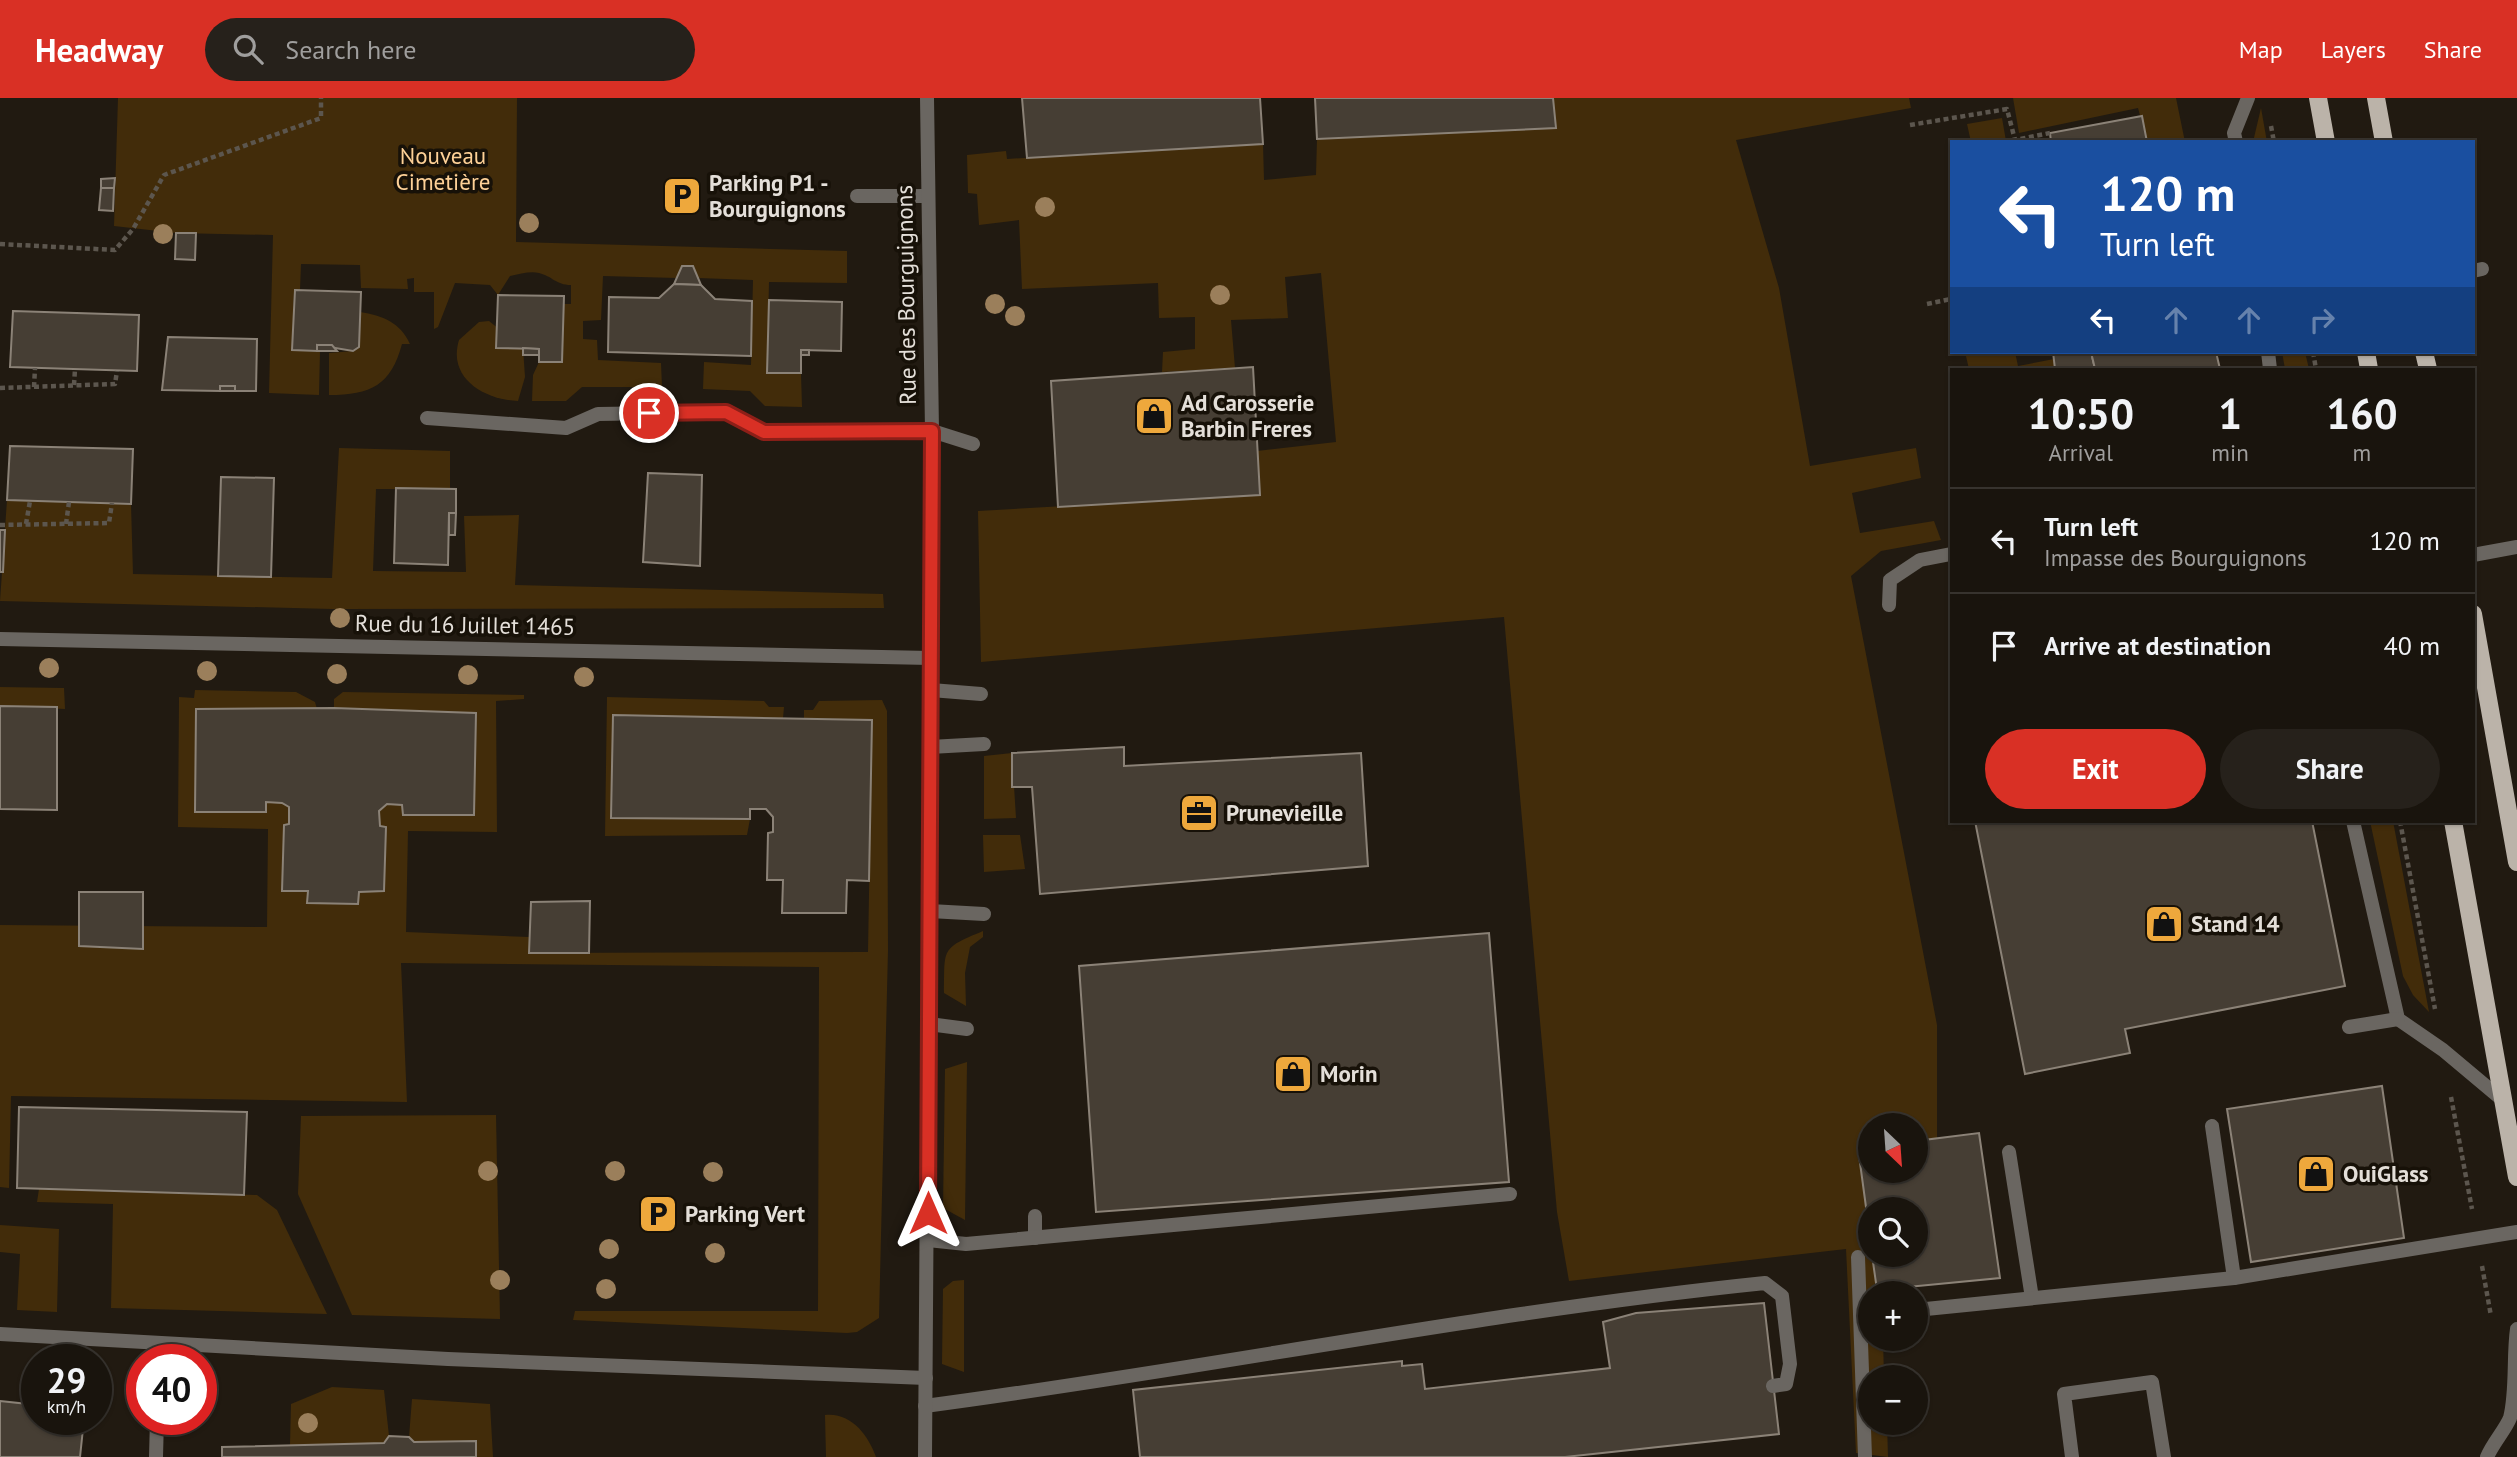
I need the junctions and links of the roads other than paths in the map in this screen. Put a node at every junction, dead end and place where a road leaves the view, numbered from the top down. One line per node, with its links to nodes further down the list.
1 (927, 98): 9 (street, Rue des Bourguignons)
2 (2248, 98): 5 (street)
3 (2318, 98): 6 (main road)
4 (2376, 98): 7 (main road)
5 (2236, 140)
6 (2326, 140)
7 (2384, 140)
8 (857, 195): 9 (street)
9 (927, 196): 11 (street, Rue des Bourguignons)
10 (427, 418): 11 (street)
11 (932, 431): 12 (street); 19 (street, Rue des Bourguignons)
12 (973, 443)
13 (2517, 547): 15 (street)
14 (1950, 554): 16 (street)
15 (2475, 555)
16 (1889, 605)
17 (2475, 625): 24 (main road)
18 (0, 639): 19 (street, Rue du 16 Juillet 1465)
19 (930, 658): 20 (street, Rue des Bourguignons)
20 (931, 690): 21 (street); 23 (street, Rue des Bourguignons)
21 (981, 694)
22 (984, 744): 23 (street)
23 (930, 747): 29 (street, Rue des Bourguignons)
24 (2501, 774): 25 (main road); 28 (main road)
25 (2517, 796)
26 (2353, 823): 31 (street)
27 (2453, 823): 35 (main road)
28 (2517, 862)
29 (930, 911): 30 (street); 32 (street, Rue des Bourguignons)
30 (984, 914)
31 (2398, 1019): 33 (street); 35 (street)
32 (929, 1024): 34 (street); 43 (street, Rue des Bourguignons)
33 (2349, 1027)
34 (967, 1029)
35 (2505, 1102): 38 (main road)
36 (2212, 1126): 45 (street)
37 (2009, 1152): 46 (street)
38 (2517, 1177)
39 (1510, 1194): 42 (street)
40 (1035, 1216): 42 (street)
41 (2517, 1232): 45 (street)
42 (1035, 1238): 43 (street)
43 (928, 1240): 51 (street, Rue des Bourguignons)
44 (1858, 1267): 57 (street)
45 (2234, 1278): 46 (street)
46 (2032, 1298): 47 (street)
47 (1928, 1309)
48 (2517, 1329): 60 (street)
49 (0, 1334): 50 (street)
50 (158, 1343): 51 (street)
51 (926, 1378): 53 (street, Rue des Bourguignons)
52 (1773, 1386): 53 (street)
53 (925, 1406): 56 (street, Rue des Bourguignons)
54 (157, 1435): 55 (street)
55 (156, 1457)
56 (925, 1457)
57 (1865, 1457)
58 (2072, 1457): 59 (street)
59 (2164, 1457)
60 (2487, 1457)

